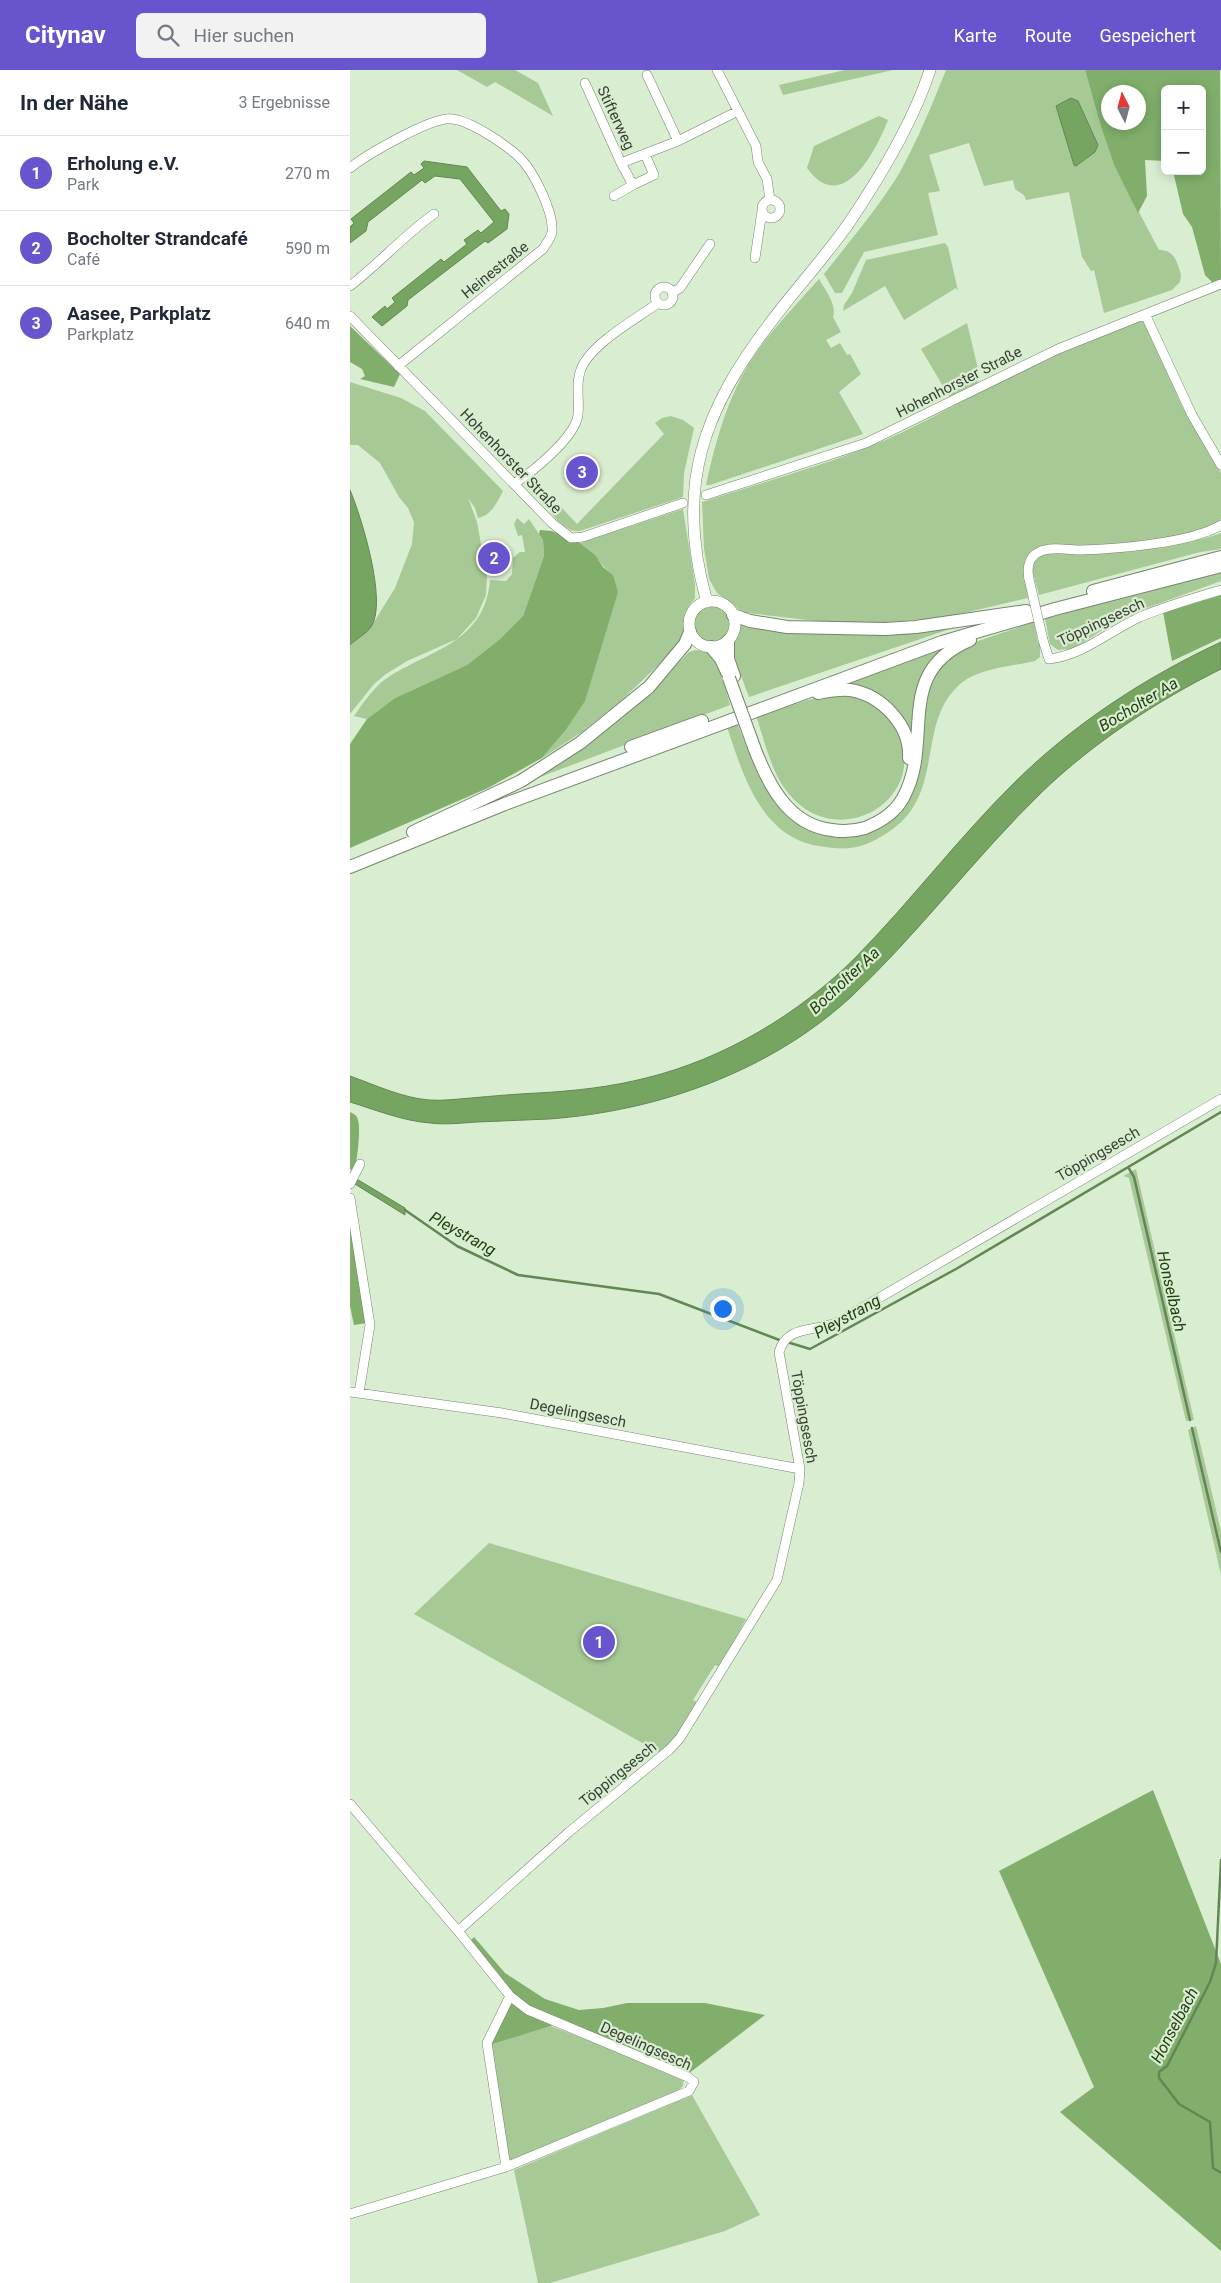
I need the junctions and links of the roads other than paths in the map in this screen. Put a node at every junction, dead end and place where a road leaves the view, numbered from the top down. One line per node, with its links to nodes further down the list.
1 (717, 70): 5 (street)
2 (930, 70): 32 (main road)
3 (647, 75): 6 (street)
4 (585, 83): 8 (street, Stifterweg)
5 (738, 111): 6 (street, Stifterweg); 12 (street)
6 (678, 140): 7 (street, Stifterweg)
7 (645, 154): 8 (street, Stifterweg); 10 (street, Stifterweg)
8 (622, 163): 10 (street, Stifterweg)
9 (350, 168): 23 (street, Heinestraße)
10 (633, 185): 11 (street, Stifterweg)
11 (614, 196)
12 (770, 200): 13 (street); 13 (street)
13 (762, 210): 16 (street)
14 (434, 214): 18 (street)
15 (710, 244): 19 (street)
16 (756, 258)
17 (1221, 284): 21 (street, Hohenhorster Straße)
18 (350, 286)
19 (672, 293): 20 (street); 20 (street)
20 (658, 303): 25 (street)
21 (1145, 314): 24 (street); 26 (street, Hohenhorster Straße)
22 (350, 316): 23 (street, Hohenhorster Straße)
23 (398, 366): 25 (street, Hohenhorster Straße)
24 (1221, 465)
25 (514, 484): 27 (street, Hohenhorster Straße)
26 (706, 495)
27 (683, 503)
28 (1221, 525): 31 (street, Töppingsesch, bridge)
29 (1221, 557): 34 (highway)
30 (1221, 566): 33 (highway)
31 (1221, 590)
32 (707, 602): 35 (main road); 36 (main road)
33 (1055, 609): 40 (highway); 41 (highway)
34 (1026, 611): 35 (highway); 42 (highway)
35 (733, 615): 37 (main road)
36 (690, 632): 38 (main road); 42 (highway)
37 (728, 641): 38 (main road); 39 (highway)
38 (711, 647): 39 (highway)
39 (732, 677): 41 (highway, bridge)
40 (756, 710): 41 (highway); 44 (highway)
41 (757, 745)
42 (413, 832): 43 (highway)
43 (350, 858)
44 (350, 867)
45 (1221, 1099): 50 (street, Töppingsesch)
46 (360, 1164): 47 (street)
47 (350, 1184)
48 (350, 1198): 49 (street)
49 (354, 1393): 50 (street, Degelingsesch)
50 (800, 1469): 52 (street, Töppingsesch)
51 (350, 1804): 52 (street, Degelingsesch)
52 (458, 1930): 53 (street, Degelingsesch)
53 (510, 1996): 54 (street); 54 (street, Degelingsesch)
54 (506, 2167): 55 (street, Degelingsesch)
55 (350, 2214)

